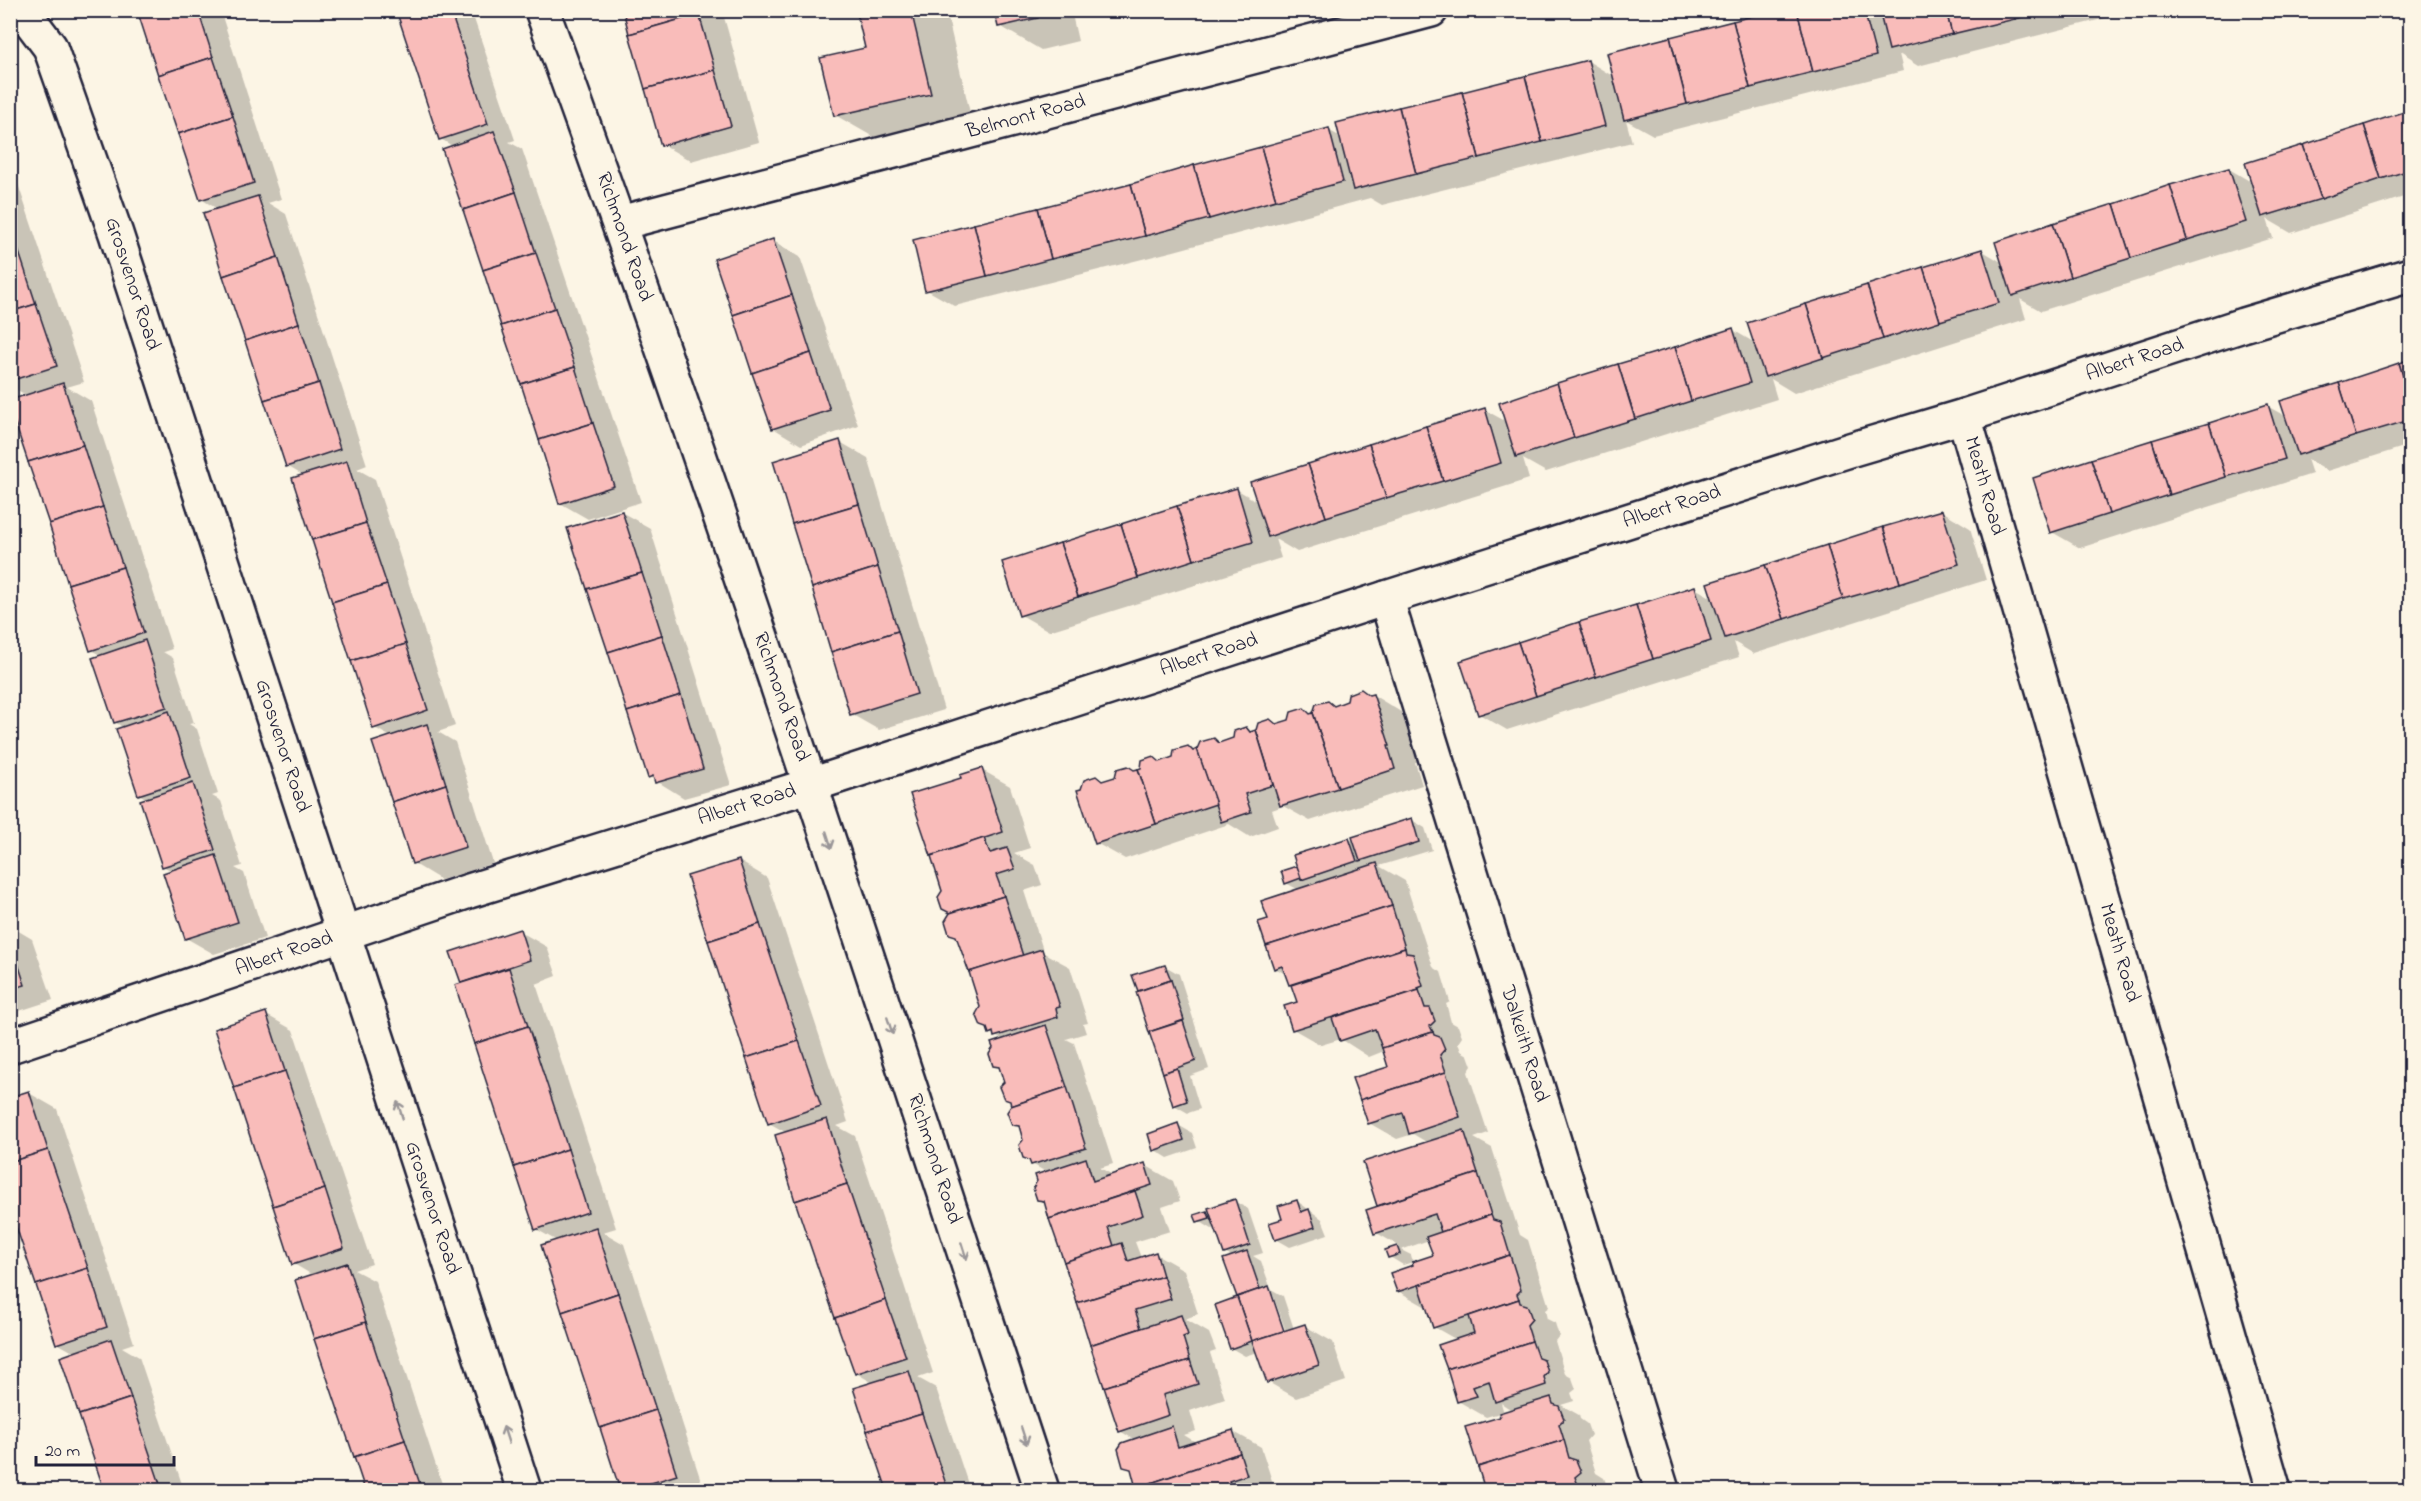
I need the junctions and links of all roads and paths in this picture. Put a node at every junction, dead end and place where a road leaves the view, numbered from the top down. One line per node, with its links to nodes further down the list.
1 (22, 10): 9 (street, Grosvenor Road)
2 (542, 10): 4 (street, Richmond Road)
3 (1431, 10): 4 (street, Belmont Road)
4 (620, 223): 8 (street, Richmond Road)
5 (2410, 275): 6 (street, Albert Road)
6 (1964, 416): 7 (street, Albert Road); 14 (street, Meath Road)
7 (1386, 598): 8 (street, Albert Road); 13 (street, Dalkeith Road)
8 (811, 785): 9 (street, Albert Road); 12 (street, Richmond Road, one-way to 12)
9 (343, 934): 10 (street, Albert Road); 11 (street, Grosvenor Road, one-way to 9)
10 (10, 1046)
11 (524, 1491)
12 (1042, 1491)
13 (1662, 1491)
14 (2274, 1491)

